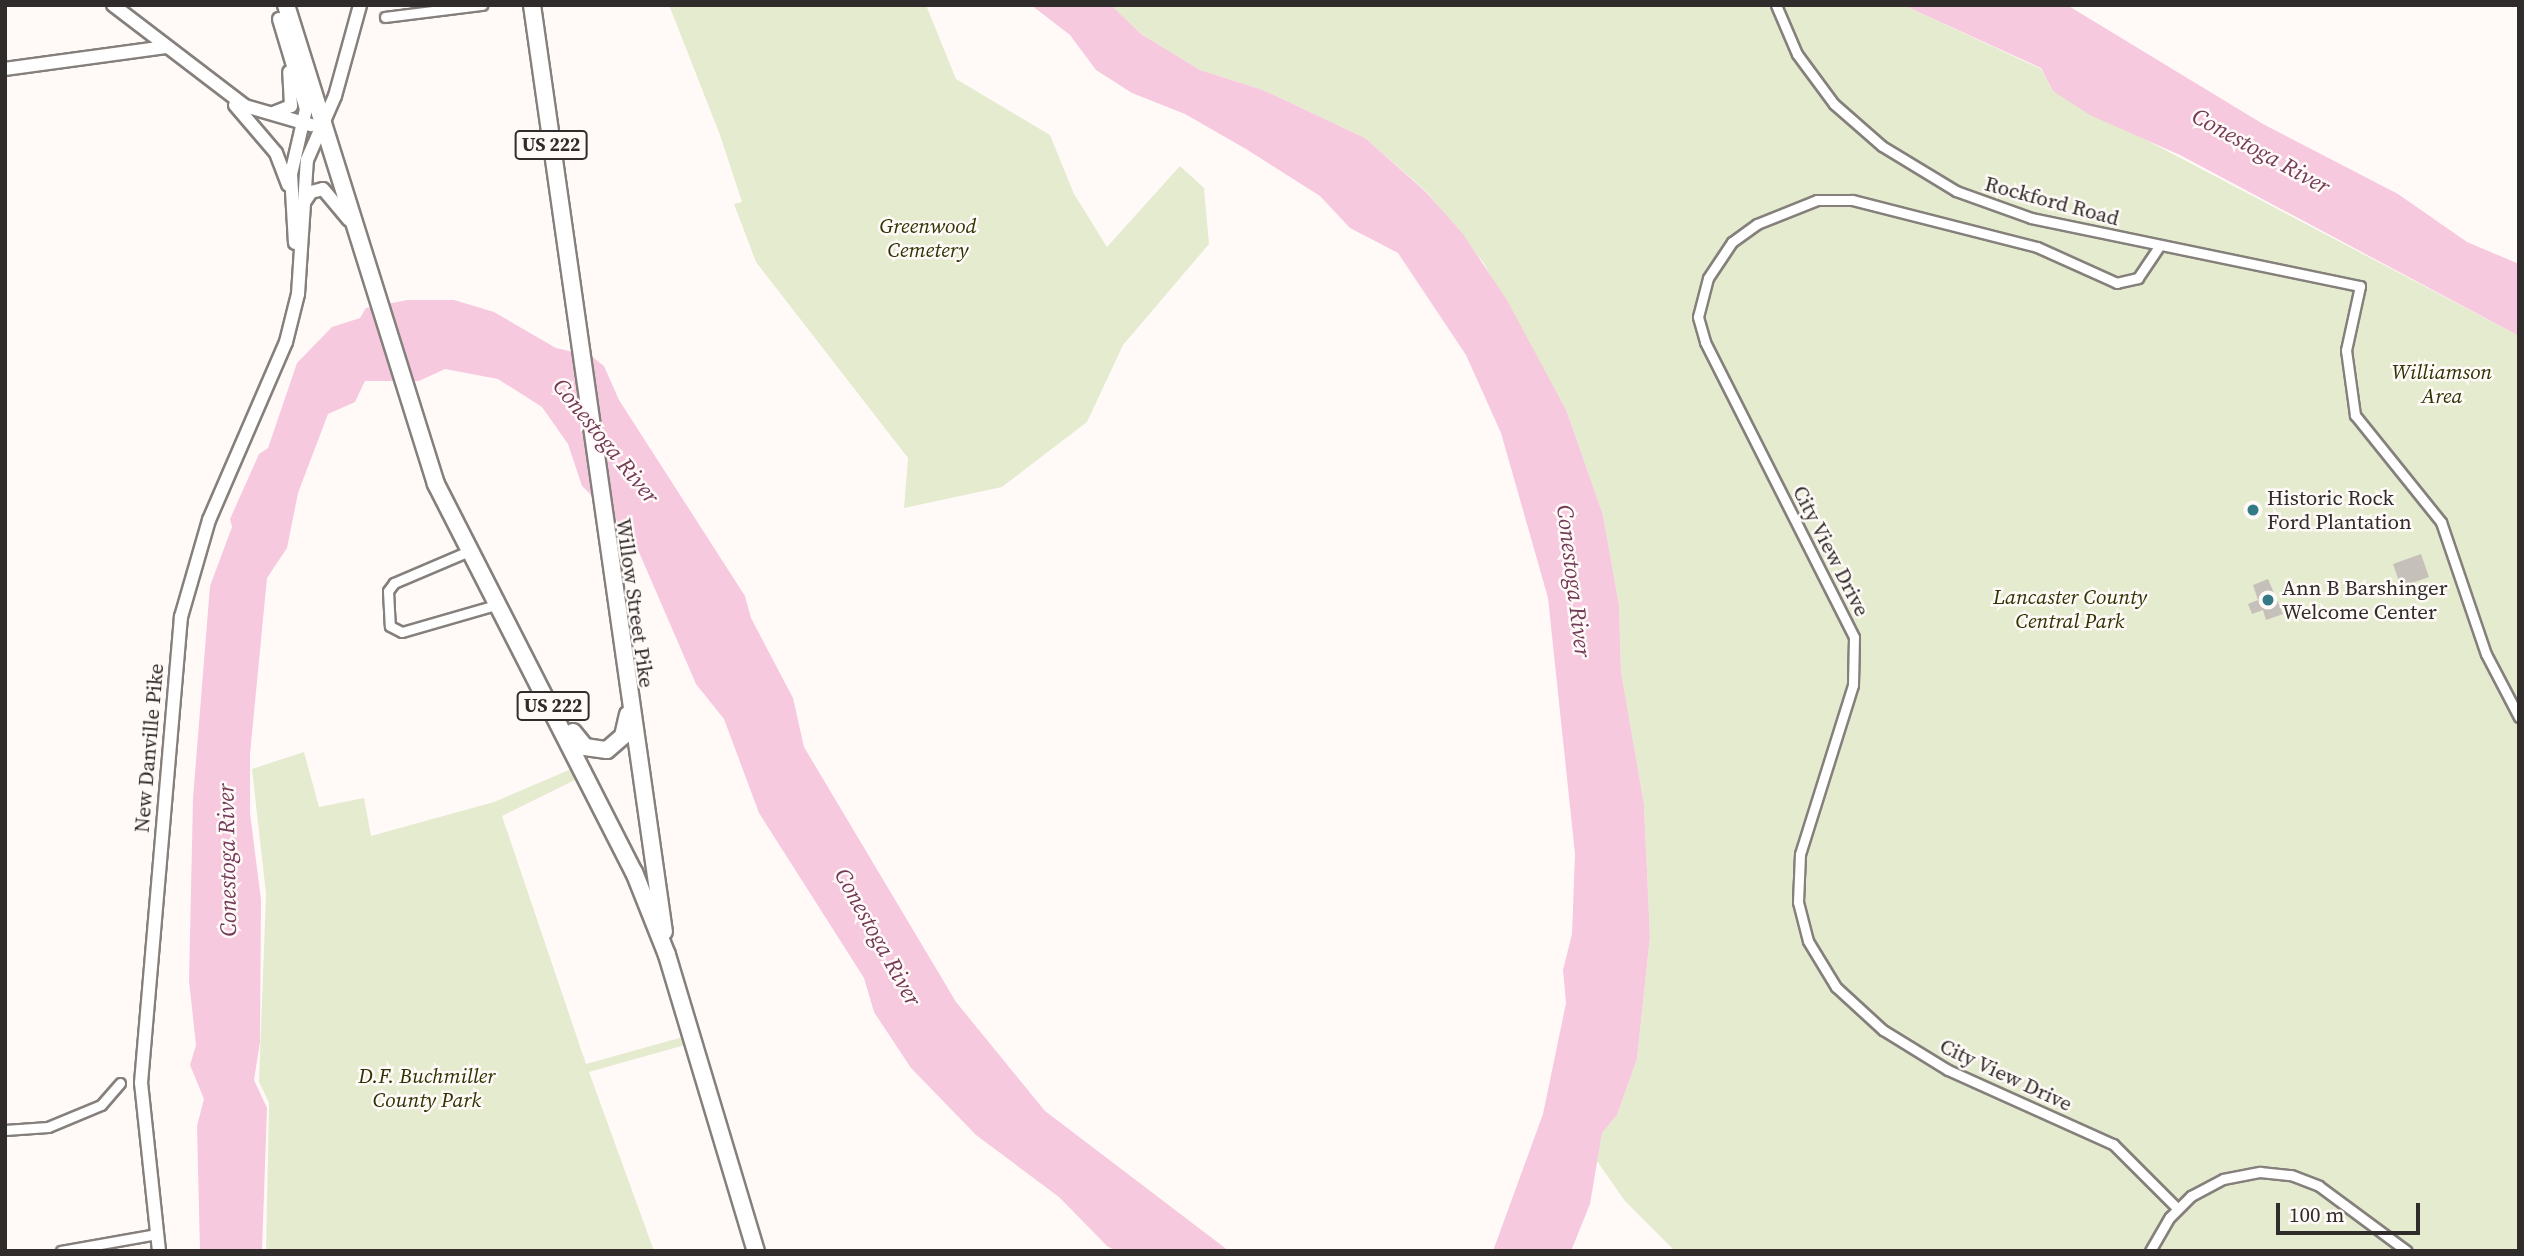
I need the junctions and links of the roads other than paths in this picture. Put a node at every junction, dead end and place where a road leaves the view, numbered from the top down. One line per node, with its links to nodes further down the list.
1 (113, 5): 8 (main road)
2 (360, 5): 13 (main road, New Danville Pike)
3 (482, 5): 7 (street)
4 (532, 5): 22 (highway, Willow Street Pike / US 222)
5 (1776, 5): 17 (street, Rockford Road)
6 (281, 10): 11 (main road); 12 (main road, New Danville Pike); 13 (highway, US 222)
7 (385, 17)
8 (165, 47): 9 (main road); 10 (main road)
9 (5, 69)
10 (223, 92): 11 (main road); 14 (main road)
11 (265, 114): 12 (main road)
12 (304, 124): 13 (main road); 14 (main road, New Danville Pike)
13 (322, 127): 15 (main road, New Danville Pike); 16 (highway, Willow Street Pike / US 222)
14 (290, 193): 18 (main road, New Danville Pike)
15 (301, 211): 16 (main road); 18 (main road, New Danville Pike)
16 (354, 230): 19 (highway, Willow Street Pike / US 222)
17 (2160, 245): 23 (street, Rockford Road); 27 (street, City View Drive)
18 (299, 269): 28 (main road, New Danville Pike)
19 (469, 551): 20 (highway, Willow Street Pike / US 222); 20 (street)
20 (499, 604): 21 (highway, Willow Street Pike / US 222)
21 (513, 626): 22 (highway); 24 (highway, Willow Street Pike / US 222)
22 (629, 709): 24 (highway, Willow Street Pike / US 222)
23 (2519, 717)
24 (667, 955): 31 (highway, Willow Street Pike / US 222)
25 (120, 1083): 26 (street)
26 (5, 1130)
27 (2178, 1208): 32 (street); 33 (street)
28 (156, 1234): 29 (street); 30 (main road, New Danville Pike)
29 (61, 1251)
30 (159, 1251)
31 (756, 1251)
32 (2150, 1251)
33 (2407, 1251)

